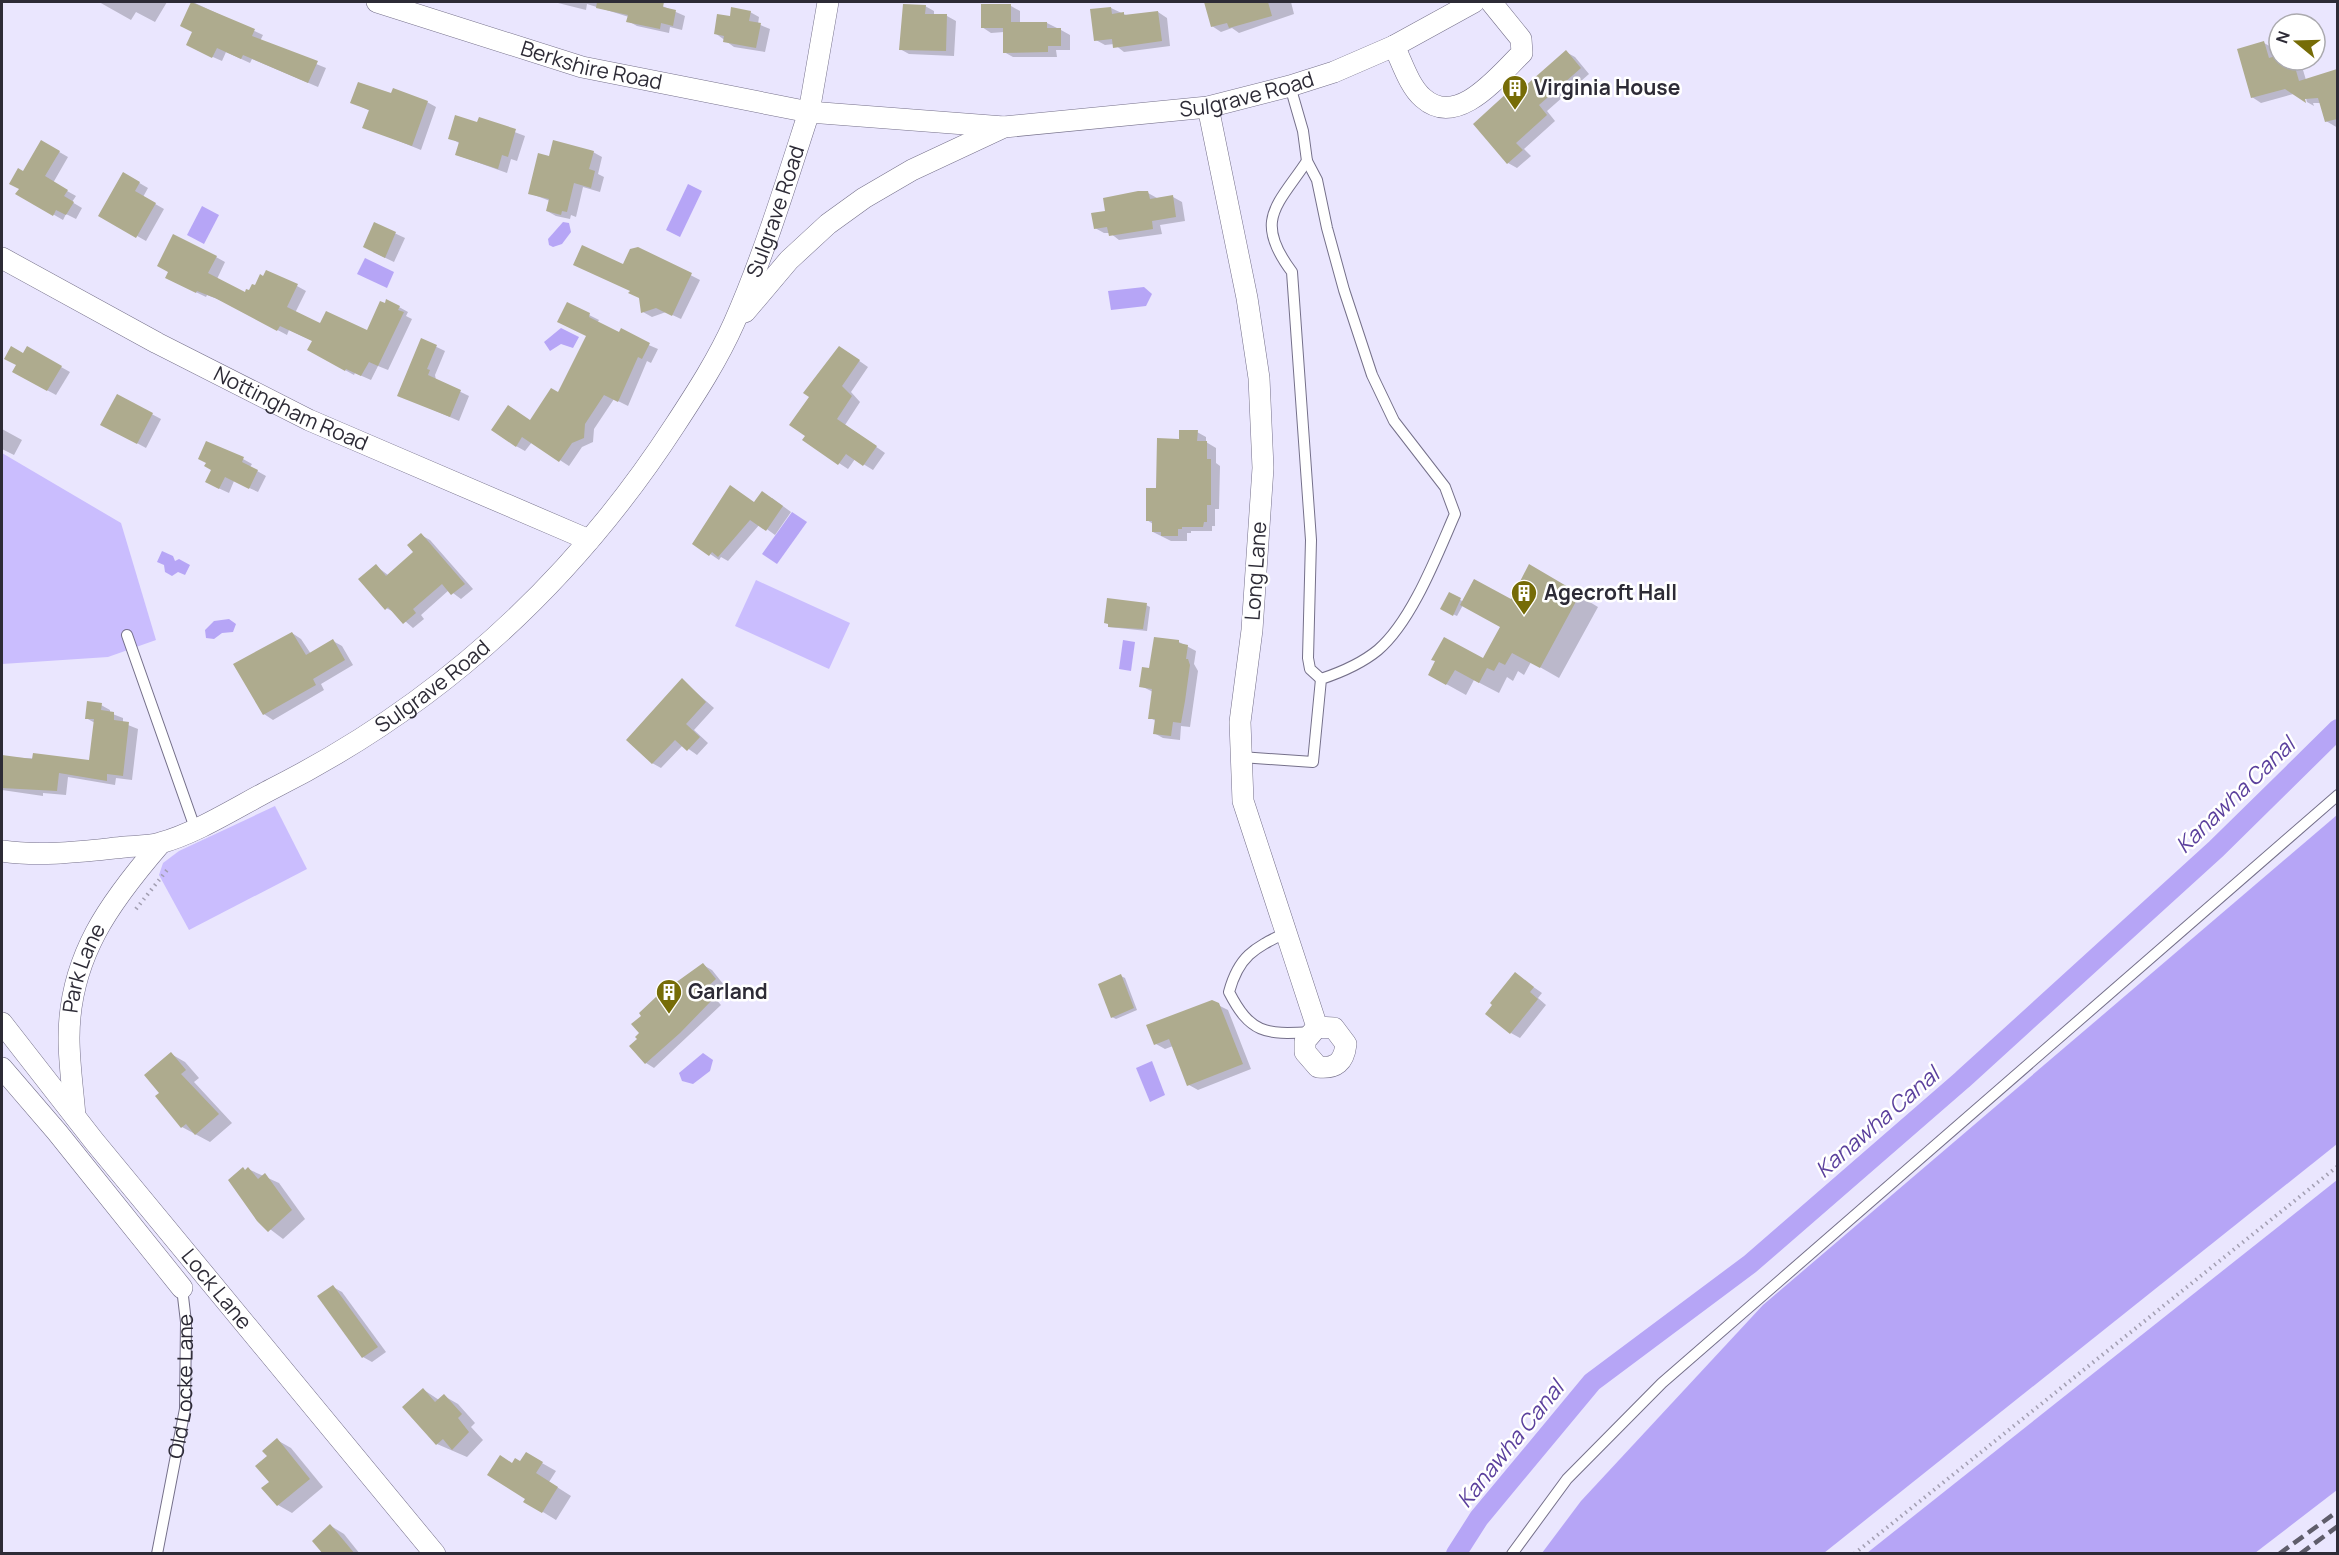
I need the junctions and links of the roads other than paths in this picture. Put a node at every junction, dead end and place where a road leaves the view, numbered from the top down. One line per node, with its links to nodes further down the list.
1 (377, 2): 8 (street, Berkshire Road)
2 (828, 2): 8 (street)
3 (1474, 2): 5 (street, Sulgrave Road)
4 (1491, 2): 5 (street)
5 (1394, 46): 6 (street, Sulgrave Road)
6 (1290, 86): 7 (street, Sulgrave Road); 10 (lane)
7 (1208, 107): 9 (street, Sulgrave Road); 16 (street, Long Lane)
8 (809, 112): 9 (street, Sulgrave Road); 12 (street, Sulgrave Road)
9 (1004, 127): 12 (street, Sulgrave Road)
10 (1307, 160): 15 (lane); 15 (lane)
11 (2, 258): 13 (street, Nottingham Road)
12 (733, 325): 13 (street, Sulgrave Road)
13 (590, 540): 18 (street, Sulgrave Road)
14 (127, 635): 18 (lane)
15 (1321, 679): 16 (lane)
16 (1241, 757): 21 (street, Long Lane)
17 (2337, 795): 29 (lane)
18 (195, 828): 19 (street, Sulgrave Road)
19 (160, 844): 20 (street, Sulgrave Road); 25 (street, Park Lane)
20 (2, 851)
21 (1287, 932): 23 (street, Long Lane); 23 (lane)
22 (2, 1023): 25 (street, Lock Lane)
23 (1314, 1029)
24 (2, 1068): 26 (street, Old Locke Lane)
25 (75, 1116): 28 (street, Lock Lane)
26 (182, 1288): 27 (lane, Old Locke Lane)
27 (157, 1554)
28 (435, 1554)
29 (1512, 1554)

